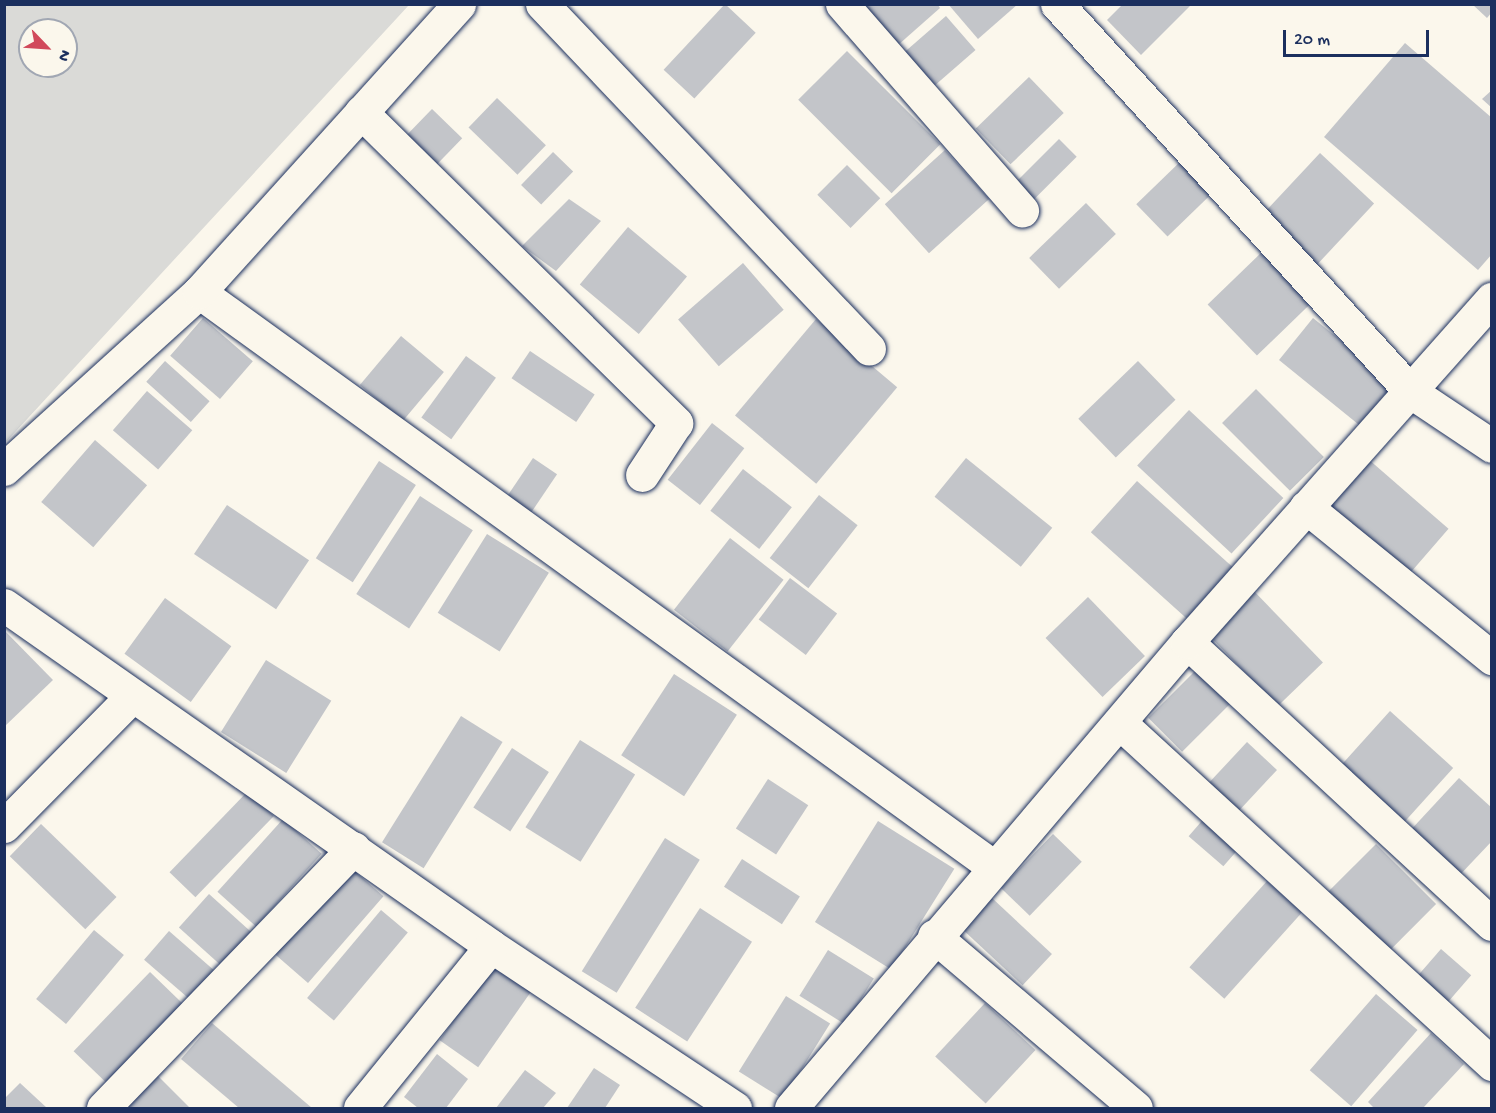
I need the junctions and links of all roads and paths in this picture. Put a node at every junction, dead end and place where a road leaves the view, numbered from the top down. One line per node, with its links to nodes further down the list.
1 (459, 4): 5 (street)
2 (542, 4): 9 (street)
3 (842, 4): 6 (street)
4 (1057, 4): 10 (street)
5 (361, 112): 7 (street); 13 (street)
6 (1022, 210)
7 (199, 292): 12 (street); 22 (street)
8 (1491, 299): 10 (street)
9 (869, 348)
10 (1411, 392): 11 (street); 14 (street)
11 (1491, 446)
12 (4, 469)
13 (642, 476)
14 (1306, 507): 16 (street); 17 (street)
15 (4, 605): 18 (street)
16 (1187, 642): 19 (street); 23 (street)
17 (1491, 658)
18 (132, 696): 20 (street); 21 (street)
19 (1120, 723): 22 (street); 26 (street)
20 (4, 826)
21 (354, 848): 25 (street); 27 (street)
22 (994, 867): 24 (street)
23 (1491, 924)
24 (934, 936): 30 (street); 31 (street)
25 (492, 946): 28 (street); 29 (street)
26 (1491, 1064)
27 (103, 1108)
28 (360, 1108)
29 (735, 1108)
30 (791, 1108)
31 (1136, 1108)

